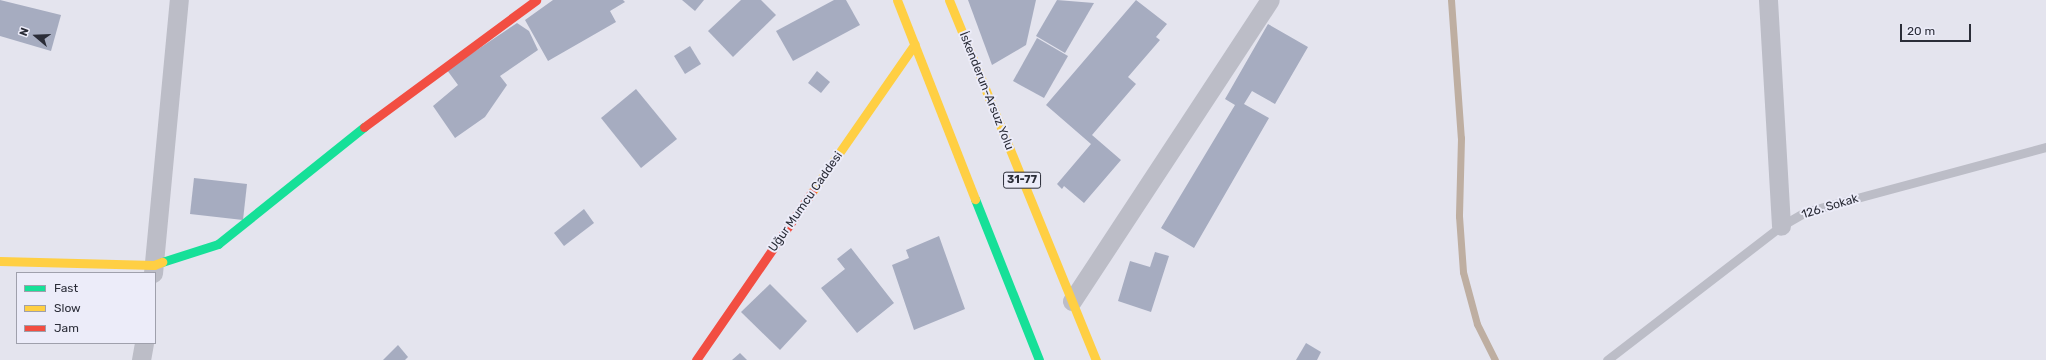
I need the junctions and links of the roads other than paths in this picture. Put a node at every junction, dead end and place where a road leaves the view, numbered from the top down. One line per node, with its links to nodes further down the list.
1 (179, 0): 11 (street)
2 (536, 0): 11 (street)
3 (897, 0): 7 (street)
4 (949, 0): 12 (street, İskenderun-Arsuz Yolu / 31-77)
5 (1270, 0): 12 (street)
6 (1768, 0): 9 (street)
7 (915, 44): 15 (street, Uğur Mumcu Caddesi); 16 (street)
8 (2046, 147): 9 (lane, 126. Sokak)
9 (1782, 226): 18 (lane, 126. Sokak)
10 (0, 261): 11 (street)
11 (153, 269)
12 (1072, 302): 17 (street, İskenderun-Arsuz Yolu / 31-77)
13 (144, 344): 14 (street)
14 (141, 360)
15 (696, 360)
16 (1039, 360)
17 (1096, 360)
18 (1607, 360)

